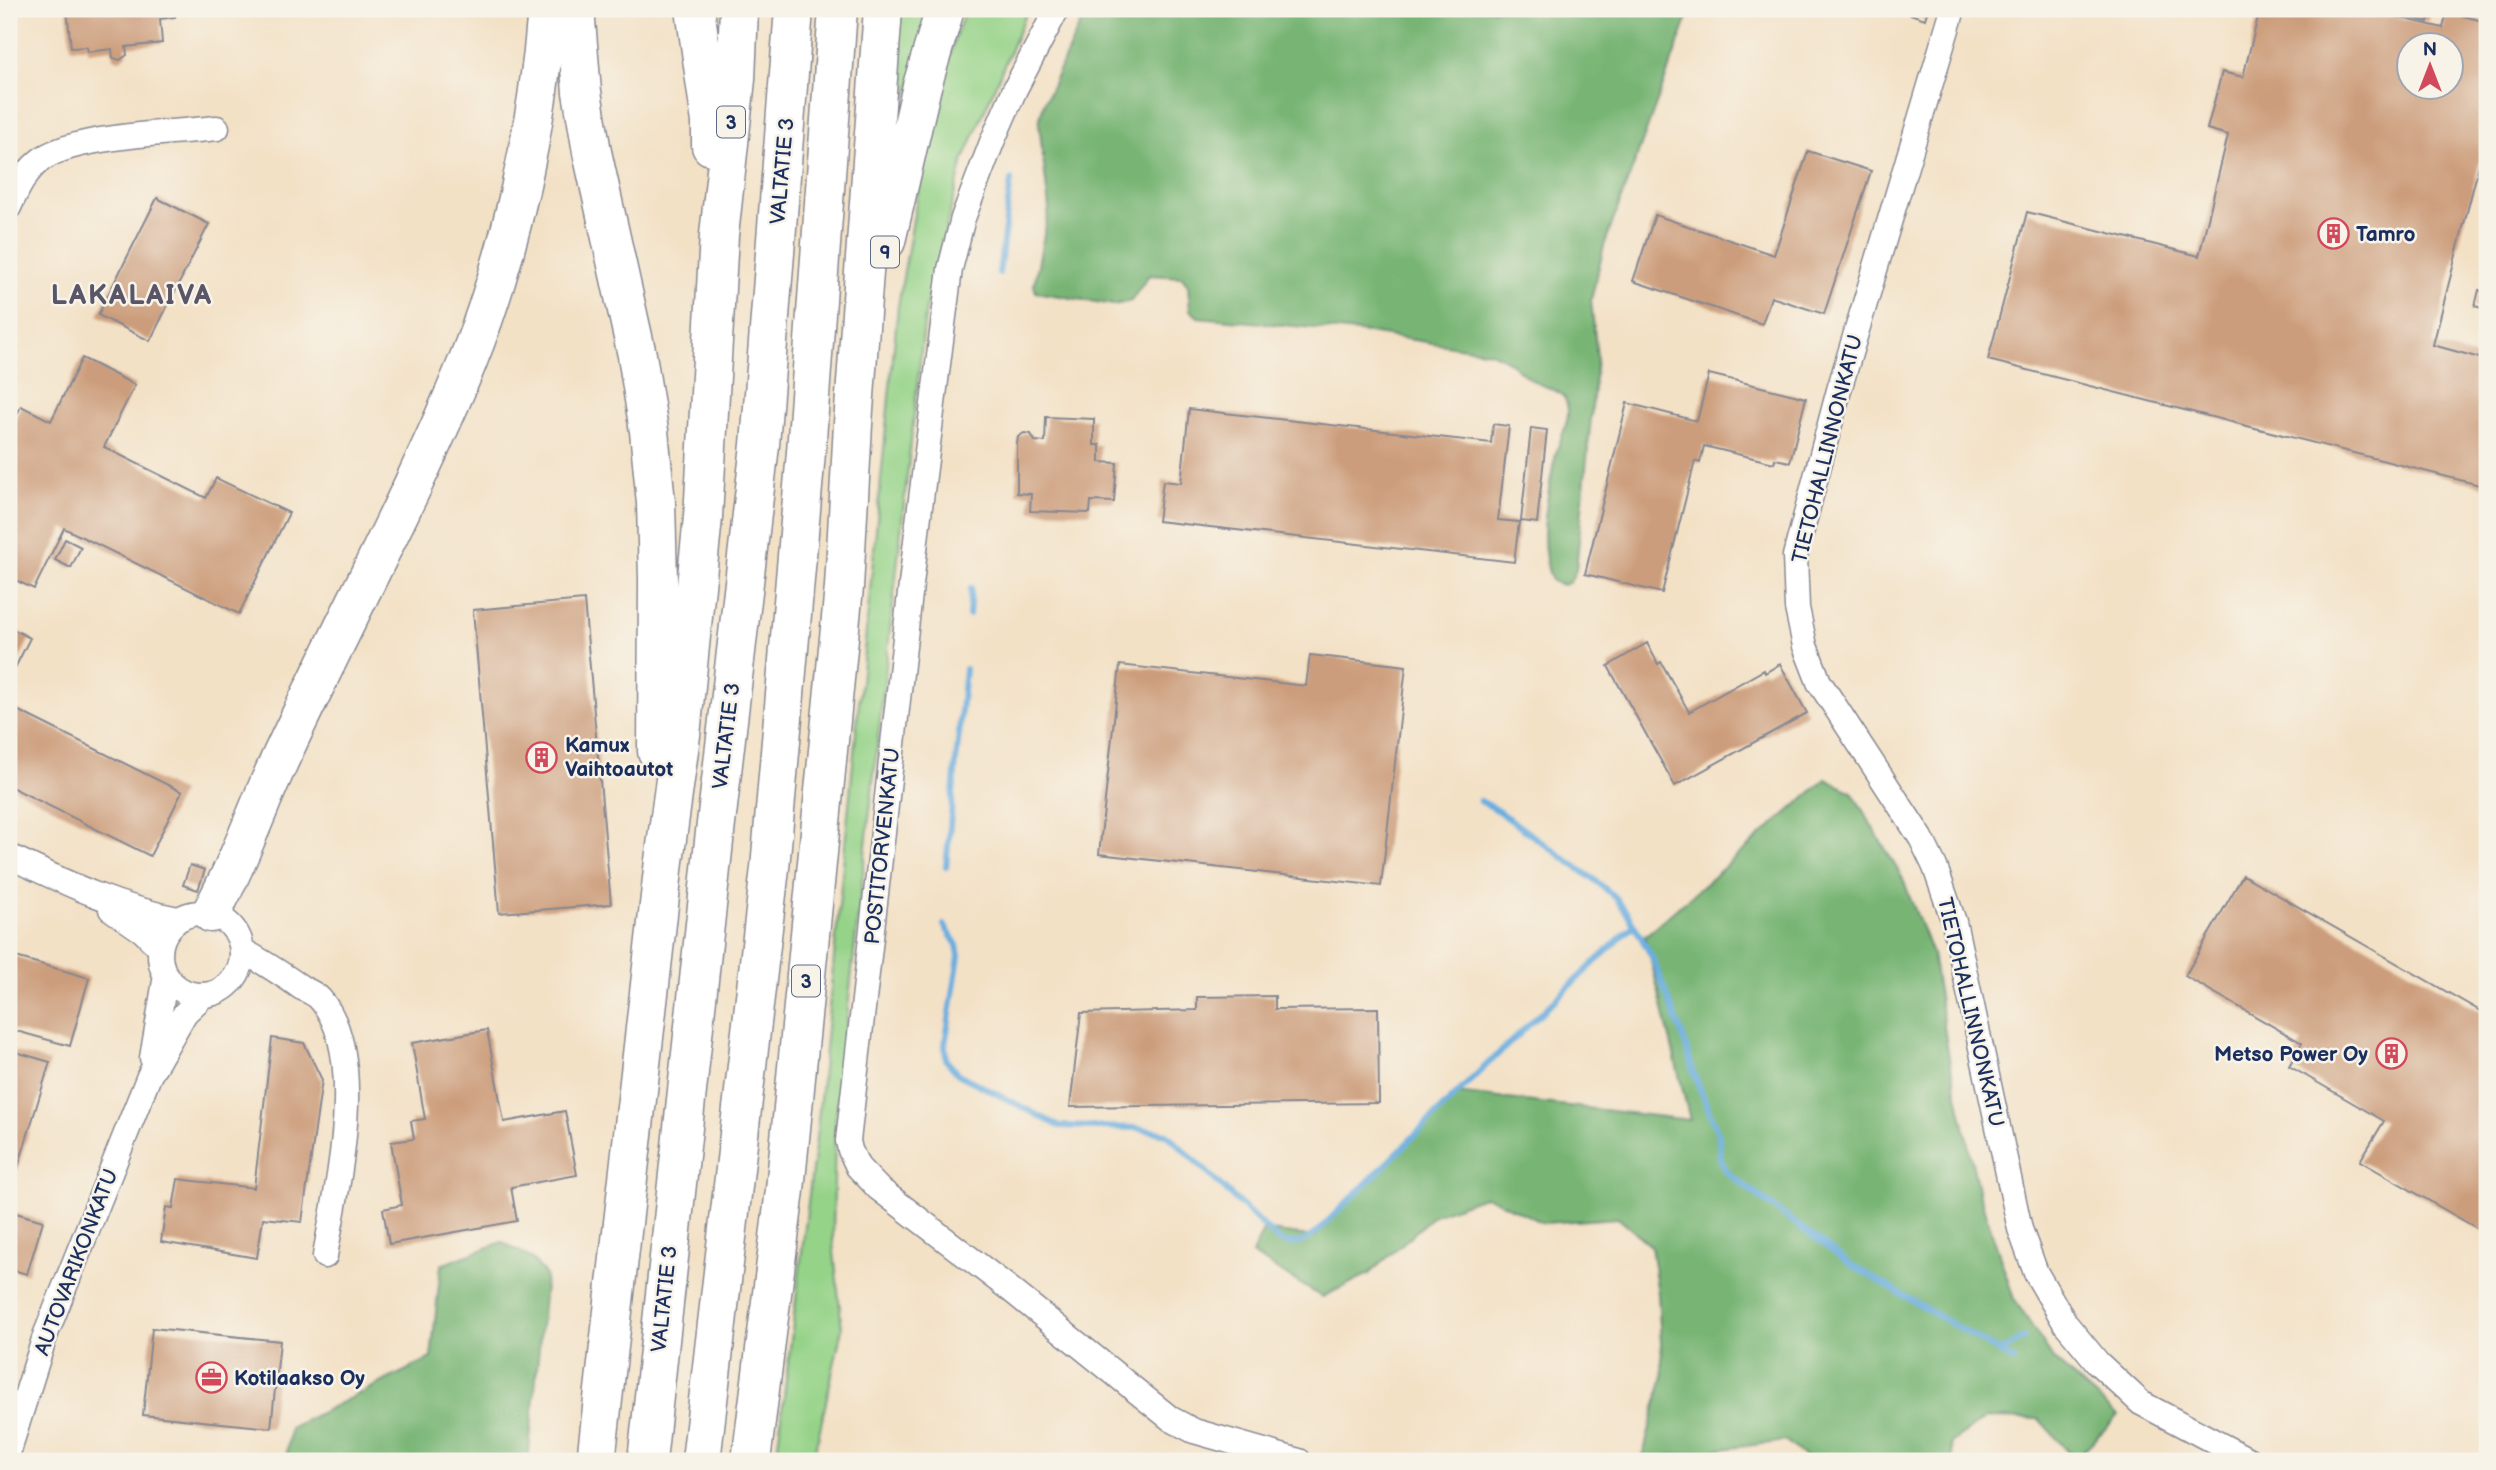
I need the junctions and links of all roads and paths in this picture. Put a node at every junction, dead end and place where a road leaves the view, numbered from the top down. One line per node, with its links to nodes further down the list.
1 (547, 9): 18 (highway)
2 (575, 9): 16 (highway)
3 (695, 9): 13 (highway)
4 (739, 9): 13 (highway, 3)
5 (794, 9): 29 (highway, VALTATIE 3)
6 (838, 9): 30 (highway, VALTATIE 3)
7 (883, 9): 14 (highway, 3)
8 (945, 9): 14 (highway, 9)
9 (1057, 9): 32 (street, POSTITORVENKATU)
10 (1953, 9): 33 (street, TIETOHALLINNONKATU)
11 (217, 128): 12 (street)
12 (9, 207)
13 (719, 235): 16 (highway, 3)
14 (848, 499): 31 (highway, 3)
15 (9, 856): 17 (street)
16 (664, 861): 28 (highway, 3)
17 (97, 898): 18 (street); 19 (street)
18 (194, 916): 19 (street); 20 (street)
19 (160, 948): 21 (street)
20 (243, 951): 22 (street); 23 (street)
21 (166, 975): 24 (street); 25 (street, AUTOVARIKONKATU)
22 (233, 981): 23 (street); 24 (street)
23 (307, 991): 26 (street)
24 (204, 995): 25 (street, AUTOVARIKONKATU)
25 (149, 1076): 27 (street, AUTOVARIKONKATU)
26 (326, 1256)
27 (9, 1450)
28 (596, 1461)
29 (647, 1461)
30 (701, 1461)
31 (751, 1461)
32 (1299, 1461)
33 (2251, 1461)

